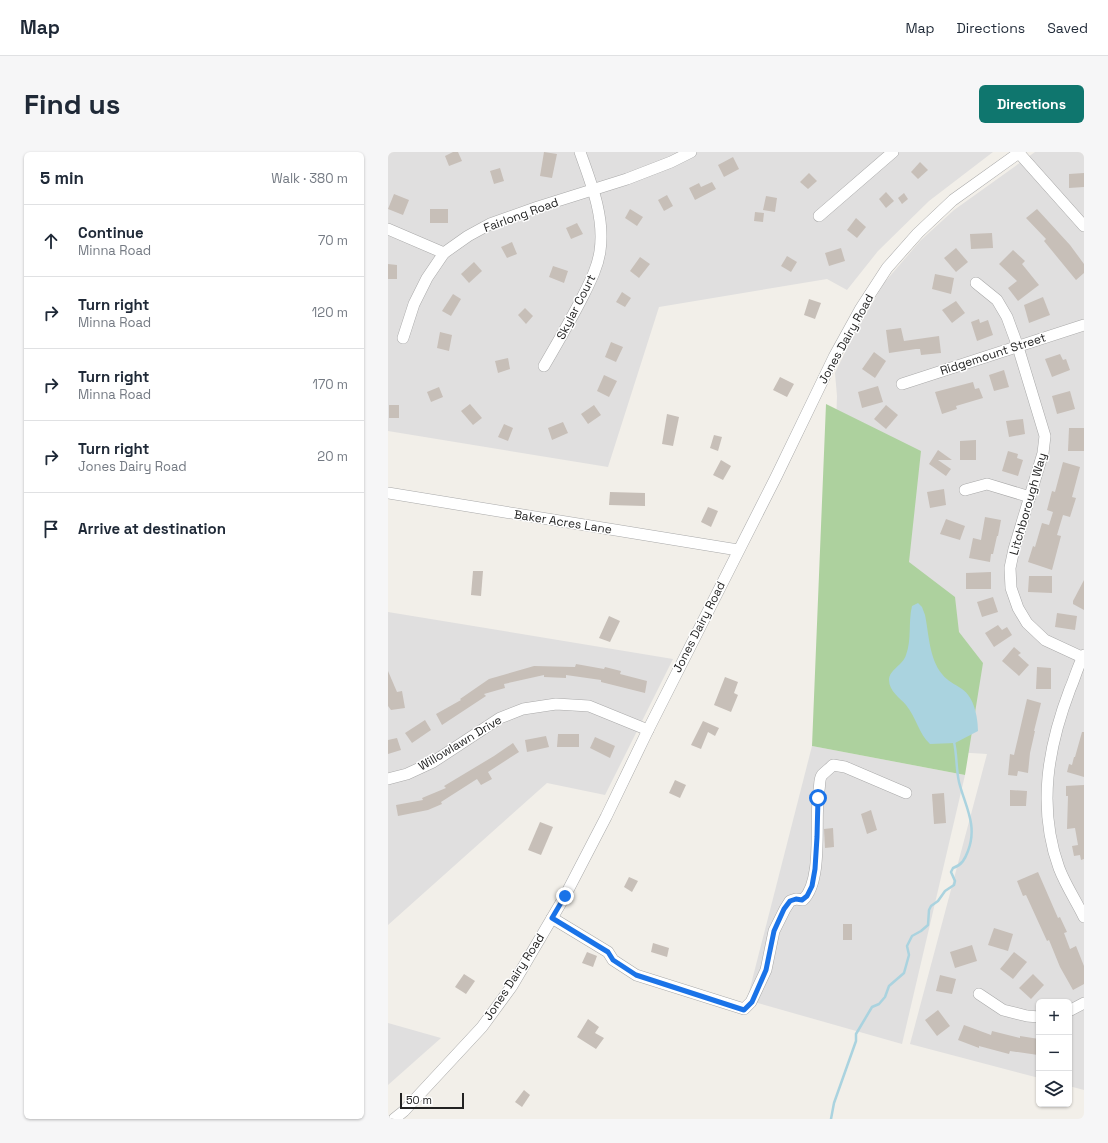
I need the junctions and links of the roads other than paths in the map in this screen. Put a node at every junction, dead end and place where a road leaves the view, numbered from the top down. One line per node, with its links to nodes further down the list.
1 (580, 152): 5 (street, Skylar Court)
2 (690, 152): 5 (street, Fairlong Road)
3 (892, 152): 6 (street)
4 (1019, 152): 7 (street); 19 (street, Jones Dairy Road)
5 (594, 190): 9 (street, Fairlong Road); 14 (street, Skylar Court)
6 (819, 216)
7 (1082, 219)
8 (388, 229): 9 (street)
9 (444, 253): 12 (street, Fairlong Road)
10 (976, 283): 13 (street, Litchborough Way)
11 (1084, 324): 13 (street, Ridgemount Street)
12 (403, 338)
13 (1018, 347): 15 (street, Ridgemount Street); 18 (street, Litchborough Way)
14 (544, 366)
15 (902, 384)
16 (964, 490): 18 (street)
17 (388, 494): 19 (street, Baker Acres Lane)
18 (1030, 497): 20 (street, Litchborough Way)
19 (738, 550): 21 (street, Jones Dairy Road)
20 (1084, 657): 24 (street)
21 (648, 730): 22 (street, Willowlawn Drive); 25 (street, Jones Dairy Road)
22 (388, 779)
23 (906, 793): 25 (street)
24 (1084, 917)
25 (552, 918): 30 (street, Jones Dairy Road)
26 (979, 994): 29 (street)
27 (1084, 1003): 28 (street)
28 (1072, 1009)
29 (1036, 1017)
30 (394, 1119)

